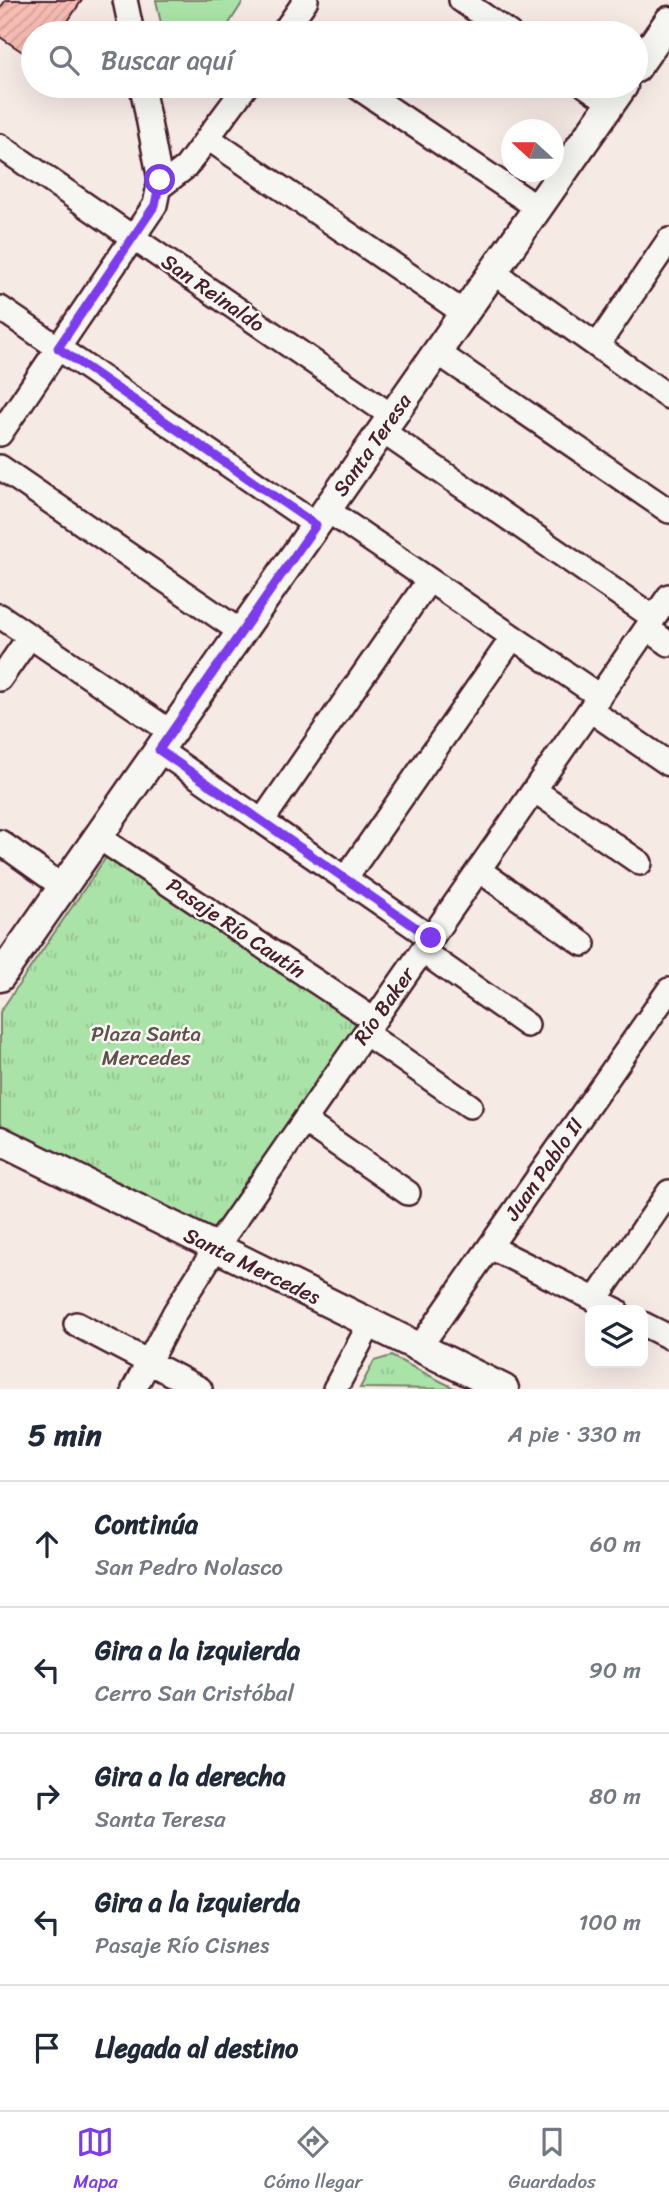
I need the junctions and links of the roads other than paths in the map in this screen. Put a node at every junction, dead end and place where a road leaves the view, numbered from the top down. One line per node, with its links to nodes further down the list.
1 (125, 0): 4 (street)
2 (306, 0): 5 (street)
3 (461, 0): 6 (street)
4 (129, 21)
5 (291, 21)
6 (492, 21)
7 (667, 27): 8 (street)
8 (648, 52)
9 (144, 98): 15 (street)
10 (237, 98): 13 (street)
11 (374, 98): 16 (street)
12 (615, 98): 16 (street, Santa Teresa)
13 (208, 138): 15 (street); 21 (street)
14 (0, 146): 17 (street, San Reinaldo)
15 (160, 187): 17 (street)
16 (538, 208): 19 (street, Santa Teresa)
17 (133, 238): 23 (street); 26 (street, San Reinaldo)
18 (669, 240): 22 (street)
19 (493, 272): 21 (street, Santa Teresa); 22 (street)
20 (0, 308): 23 (street)
21 (464, 313): 24 (street, Santa Teresa)
22 (597, 346): 25 (street)
23 (58, 348): 27 (street); 30 (street)
24 (437, 352): 26 (street, Santa Teresa); 29 (street)
25 (669, 397)
26 (387, 424): 30 (street, Santa Teresa); 34 (street, San Reinaldo)
27 (0, 434)
28 (0, 467): 35 (street)
29 (669, 511)
30 (322, 517): 31 (street); 35 (street, Santa Teresa)
31 (429, 580): 37 (street); 44 (street)
32 (669, 596): 34 (street, Río Baker)
33 (0, 615): 36 (street)
34 (650, 623): 38 (street, San Reinaldo); 40 (street, Río Baker)
35 (241, 632): 41 (street, Santa Teresa)
36 (30, 636): 39 (street); 41 (street)
37 (513, 637): 40 (street); 49 (street)
38 (669, 643)
39 (0, 679)
40 (595, 703): 42 (street); 43 (street, Río Baker)
41 (165, 741): 44 (street); 45 (street, Santa Teresa)
42 (669, 764)
43 (534, 790): 47 (street); 48 (street, Río Baker)
44 (262, 821): 49 (street)
45 (98, 837): 50 (street, Santa Teresa); 56 (street, Pasaje Río Cautín)
46 (0, 842): 50 (street)
47 (640, 863)
48 (479, 870): 51 (street); 52 (street, Río Baker)
49 (345, 878): 52 (street)
50 (63, 887): 53 (street, Santa Teresa)
51 (583, 944)
52 (426, 945): 55 (street); 56 (street, Río Baker)
53 (0, 977)
54 (669, 990): 62 (street, Juan Pablo II)
55 (527, 1025)
56 (370, 1026): 57 (street, Pasaje Río Cautín); 58 (street, Río Baker)
57 (470, 1106)
58 (304, 1121): 60 (street); 63 (street, Río Baker)
59 (0, 1141): 63 (street, Santa Mercedes)
60 (408, 1193)
61 (665, 1205): 64 (street)
62 (490, 1247): 64 (street); 69 (street, Juan Pablo II)
63 (215, 1249): 66 (street, Santa Mercedes); 70 (street, Río Baker)
64 (606, 1305)
65 (76, 1324): 70 (street)
66 (370, 1324): 69 (street, Santa Mercedes); 71 (street)
67 (648, 1326): 68 (street)
68 (669, 1337)
69 (419, 1348): 74 (street, Santa Mercedes)
70 (149, 1362): 72 (street, Río Baker); 73 (street)
71 (342, 1386)
72 (134, 1389)
73 (200, 1389)
74 (504, 1389)

